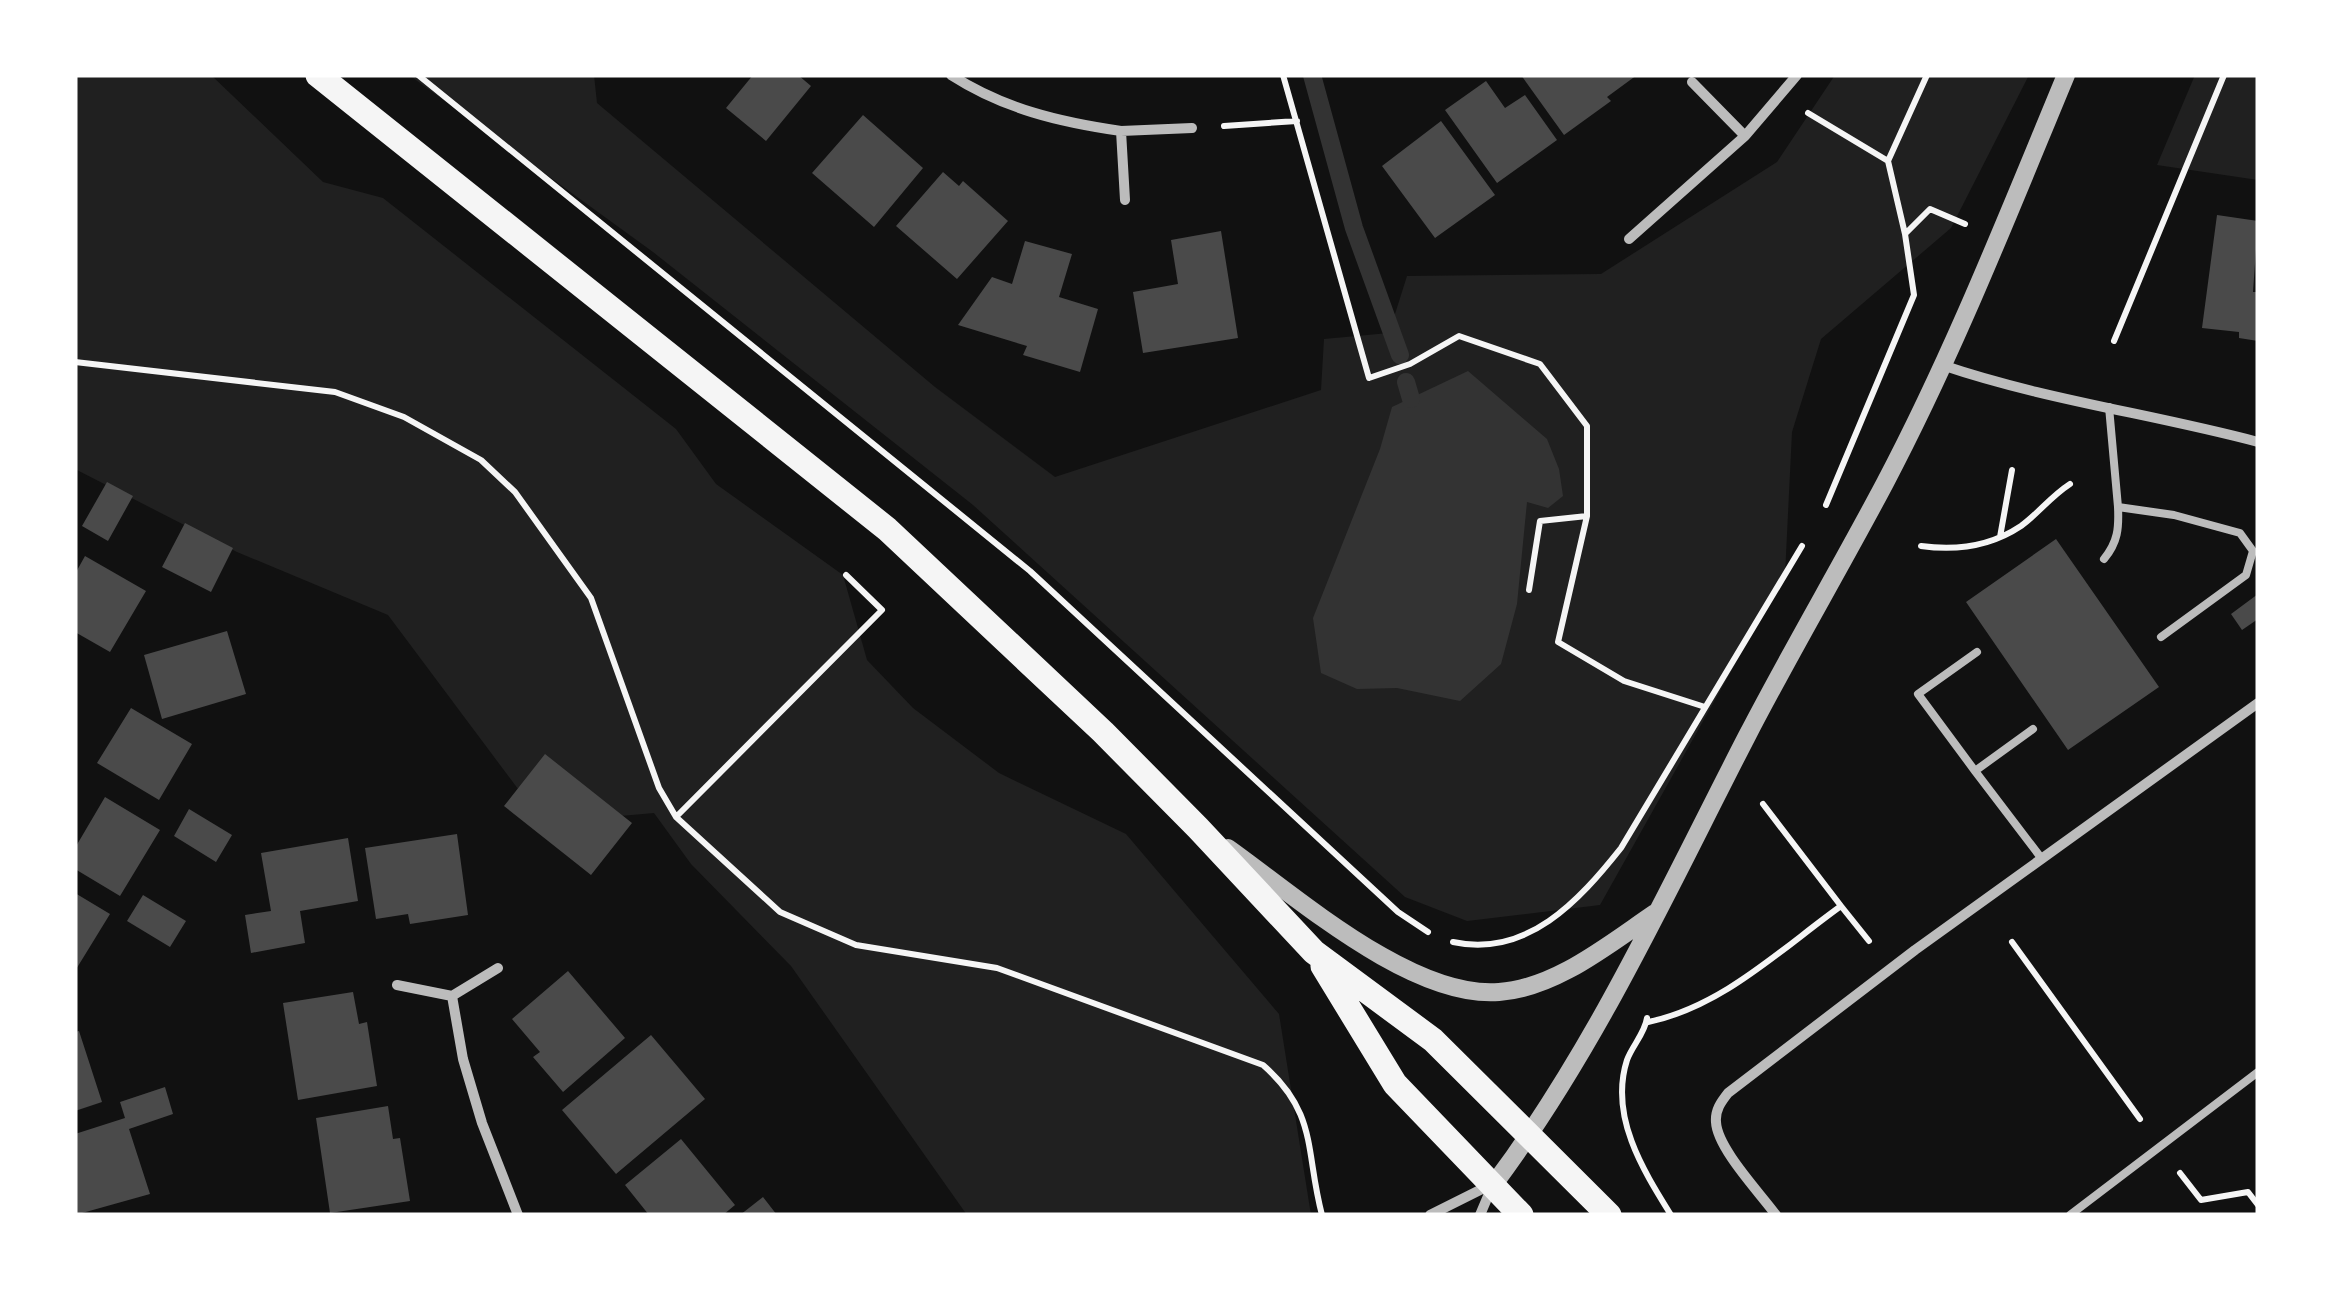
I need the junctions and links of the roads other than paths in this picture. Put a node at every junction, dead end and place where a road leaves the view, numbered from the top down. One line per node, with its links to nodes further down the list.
1 (318, 75): 21 (main road)
2 (951, 75): 7 (street)
3 (1797, 75): 8 (street)
4 (2066, 75): 11 (street)
5 (1692, 82): 8 (street)
6 (1192, 128): 7 (street)
7 (1121, 131): 9 (street)
8 (1745, 136): 10 (street)
9 (1126, 200)
10 (1629, 239)
11 (1942, 365): 12 (street); 23 (street)
12 (2109, 407): 13 (street); 14 (lane)
13 (2258, 442)
14 (2118, 507): 15 (lane); 16 (lane)
15 (2104, 559)
16 (2161, 637)
17 (1977, 652): 20 (lane)
18 (2258, 703): 22 (street)
19 (2032, 729): 20 (lane)
20 (1975, 771): 22 (lane)
21 (1198, 828): 23 (street); 24 (main road)
22 (2042, 859): 36 (street)
23 (1657, 912): 29 (street)
24 (1314, 952): 29 (main road); 30 (main road)
25 (498, 968): 27 (street)
26 (396, 985): 27 (street)
27 (452, 996): 31 (street)
28 (2258, 1072): 37 (lane)
29 (1530, 1135): 30 (street); 35 (main road)
30 (1494, 1184): 32 (street); 33 (street); 34 (main road)
31 (518, 1215)
32 (1430, 1215)
33 (1480, 1215)
34 (1521, 1215)
35 (1609, 1215)
36 (1776, 1215)
37 (2070, 1215)

